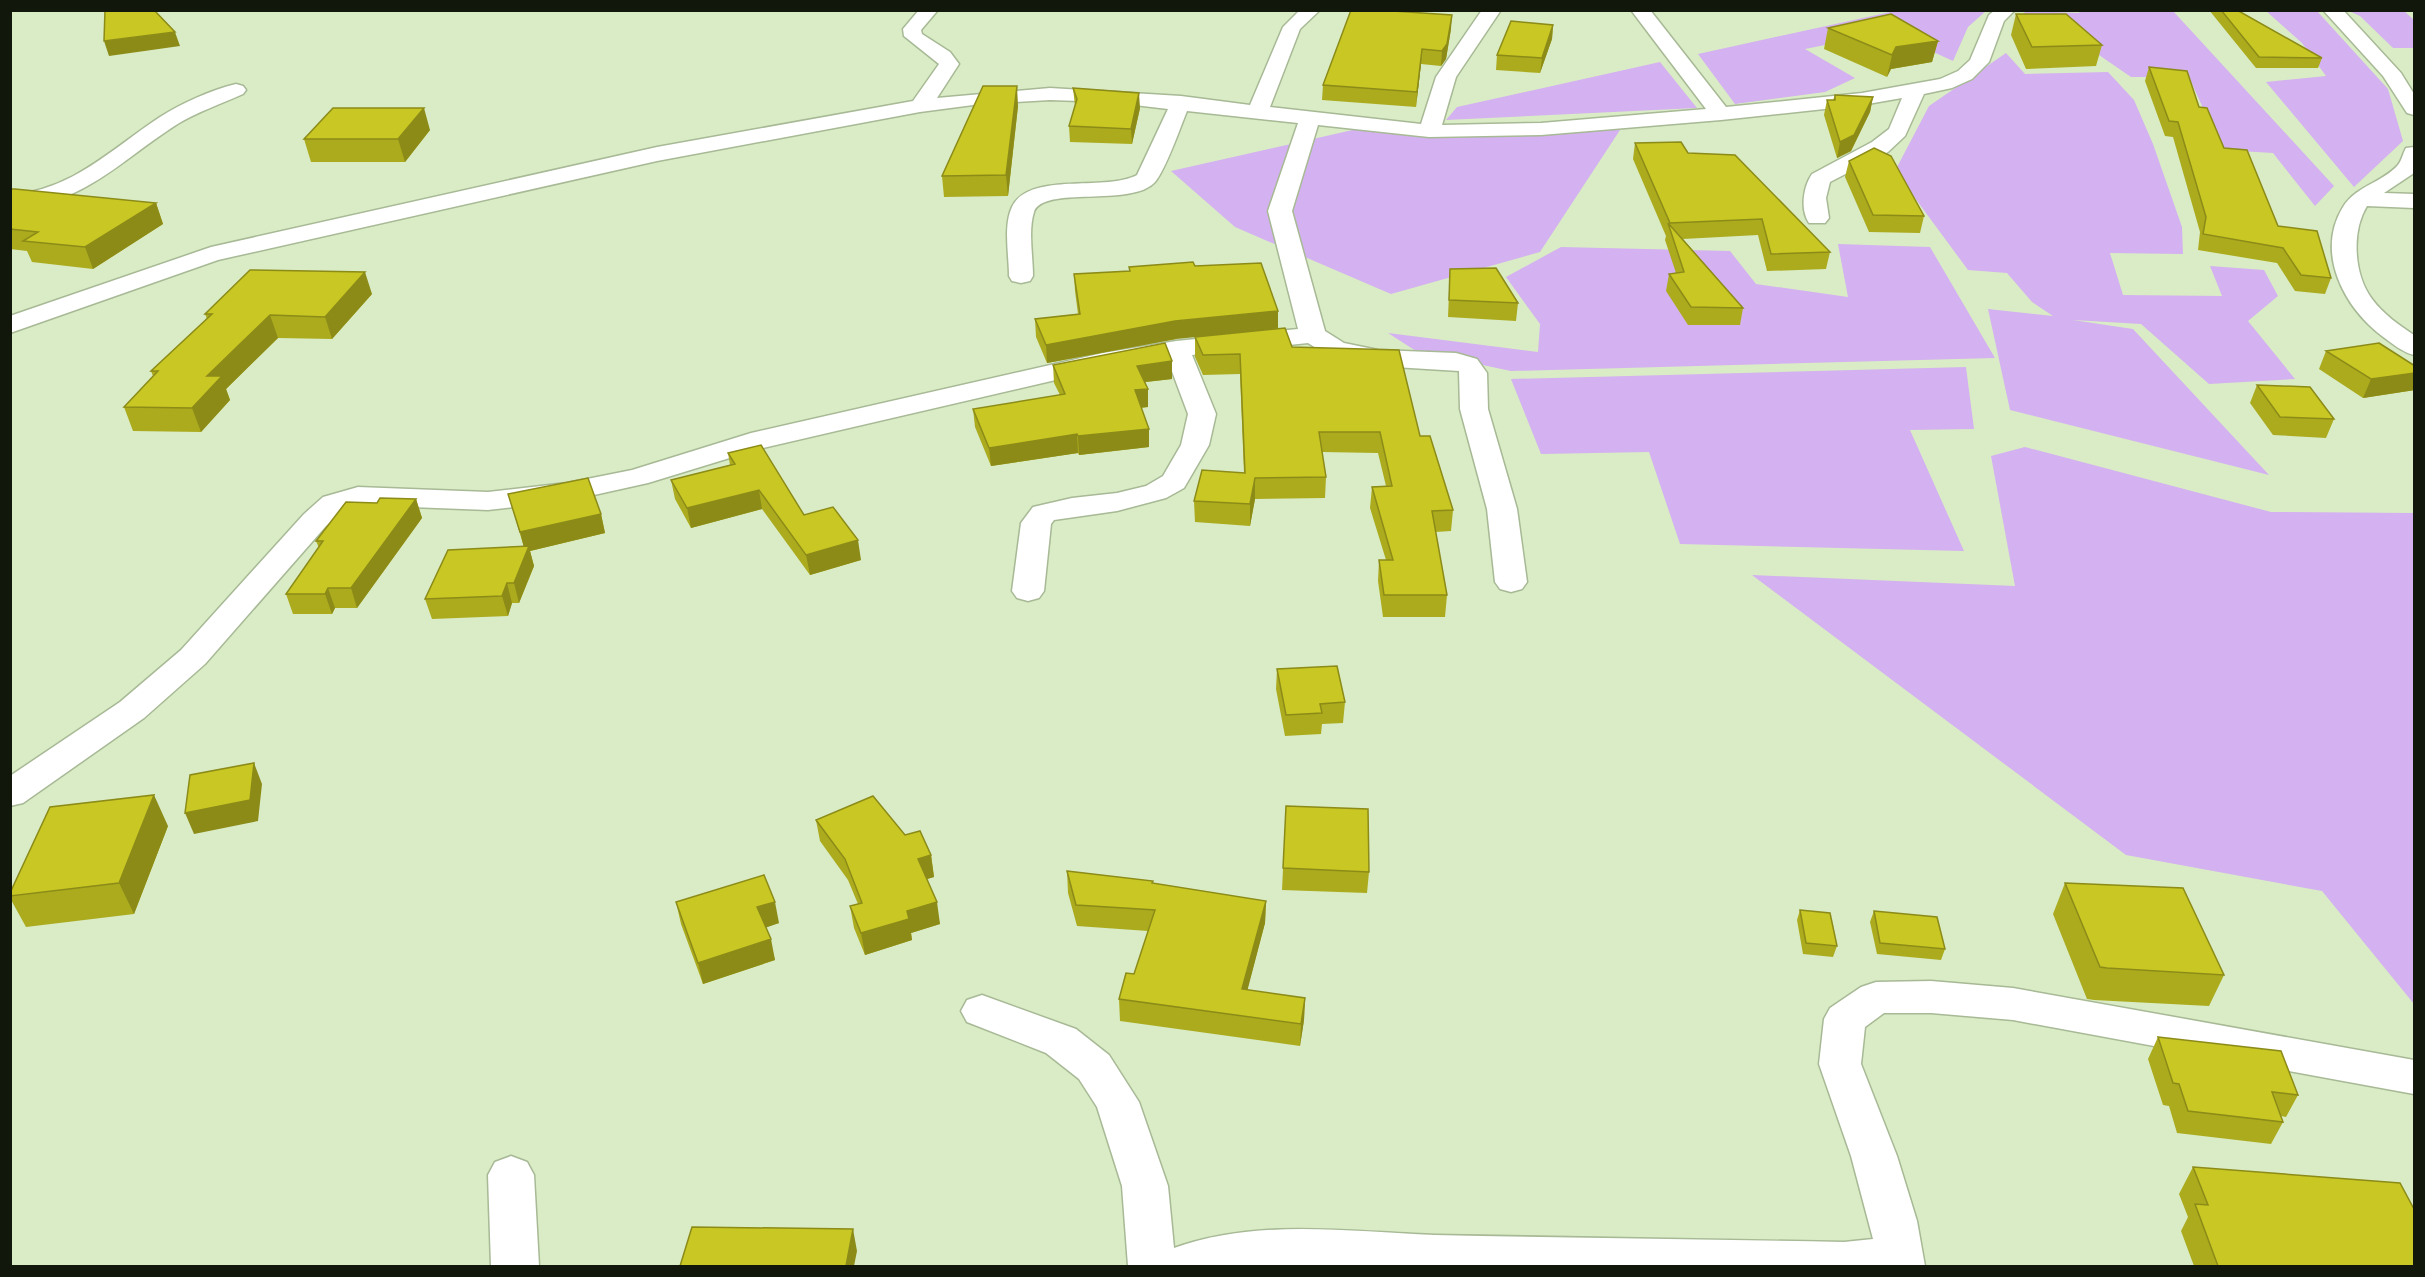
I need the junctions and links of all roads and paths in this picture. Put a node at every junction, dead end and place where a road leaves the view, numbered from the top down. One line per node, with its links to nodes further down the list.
1 (929, 10): 10 (street)
2 (1311, 10): 12 (street)
3 (1492, 10): 15 (street)
4 (1640, 10): 13 (street)
5 (2006, 10): 8 (street)
6 (2332, 10): 11 (street)
7 (236, 90): 19 (street)
8 (1915, 90): 13 (street); 20 (street)
9 (1181, 102): 10 (street); 12 (street); 21 (street)
10 (920, 105): 22 (street)
11 (2415, 110)
12 (1258, 112): 14 (street)
13 (1721, 114): 15 (street)
14 (1310, 118): 15 (street); 23 (street)
15 (1429, 131)
16 (2415, 153): 17 (street)
17 (2361, 199): 18 (street); 24 (street)
18 (2415, 201)
19 (10, 202)
20 (1817, 218)
21 (1021, 276)
22 (10, 325)
23 (1313, 335): 25 (street); 26 (street)
24 (2415, 347)
25 (1176, 349): 27 (street); 28 (street)
26 (1512, 582)
27 (1028, 591)
28 (10, 794)
29 (982, 1011): 34 (street)
30 (2415, 1077): 32 (street)
31 (511, 1175): 33 (street)
32 (1900, 1261): 35 (street)
33 (514, 1266)
34 (1152, 1266)
35 (1182, 1266)

